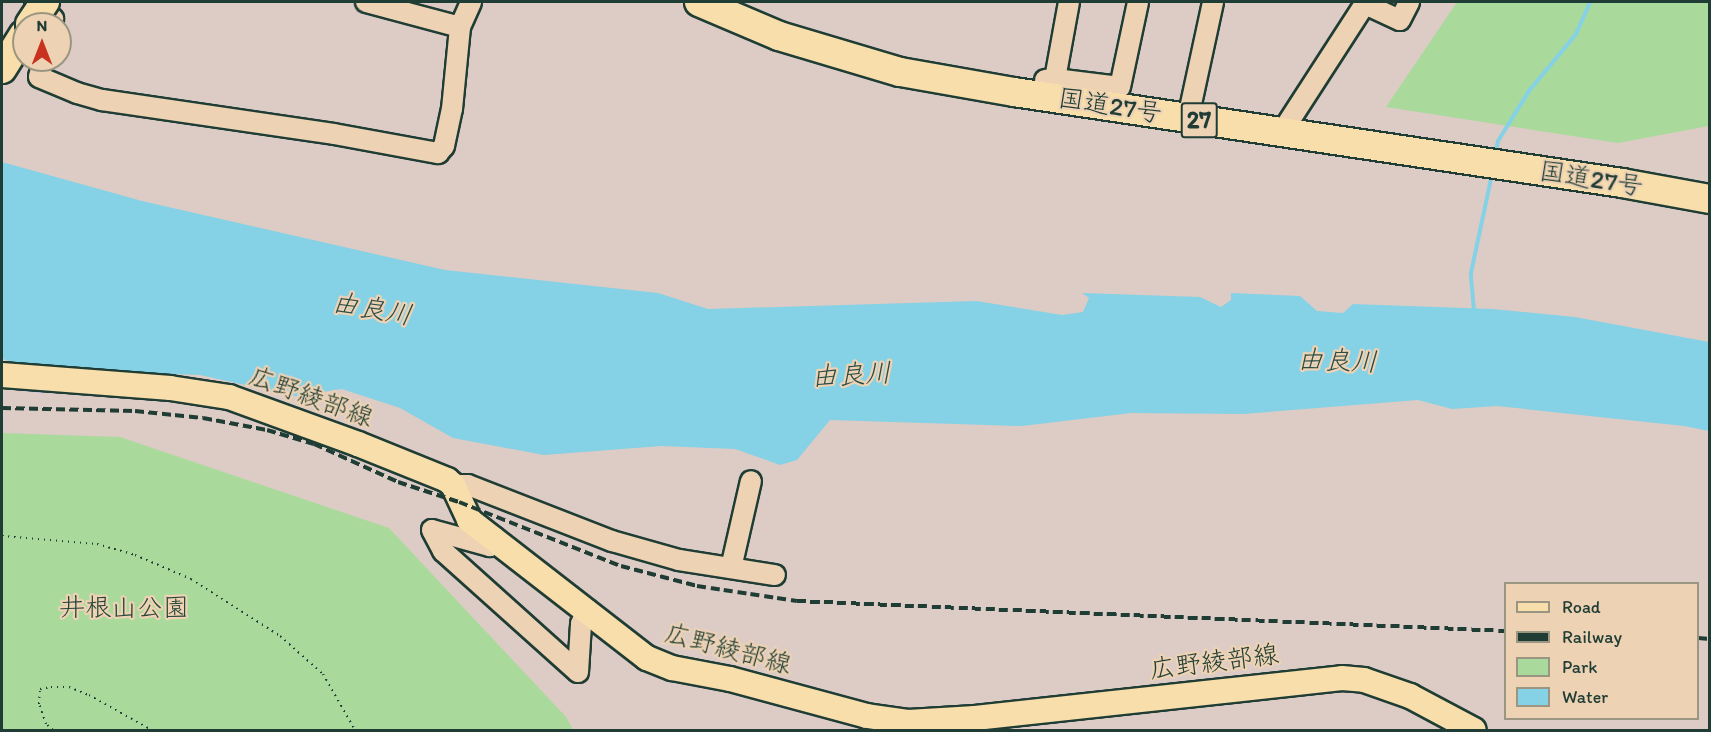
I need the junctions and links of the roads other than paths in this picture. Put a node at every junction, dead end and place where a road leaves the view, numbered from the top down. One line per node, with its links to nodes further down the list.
1 (471, 2): 9 (street)
2 (699, 2): 13 (highway, 国道27号 / 27)
3 (1069, 2): 13 (street)
4 (1138, 2): 13 (street)
5 (1213, 2): 14 (street)
6 (1409, 2): 8 (street)
7 (379, 3): 9 (street)
8 (1365, 3): 15 (street)
9 (460, 27): 12 (street)
10 (12, 53): 11 (highway)
11 (2, 69)
12 (40, 72)
13 (1049, 87): 14 (highway, 国道27号 / 27)
14 (1188, 118): 15 (highway, 国道27号 / 27)
15 (1282, 132): 16 (highway, 国道27号 / 27)
16 (1710, 199)
17 (2, 375): 19 (main road, 広野綾部線)
18 (751, 481): 21 (street)
19 (453, 485): 20 (main road, 広野綾部線); 21 (street)
20 (494, 537): 23 (main road, 広野綾部線); 23 (street)
21 (731, 568): 22 (street)
22 (775, 575)
23 (587, 609): 24 (main road, 広野綾部線)
24 (1474, 730)

